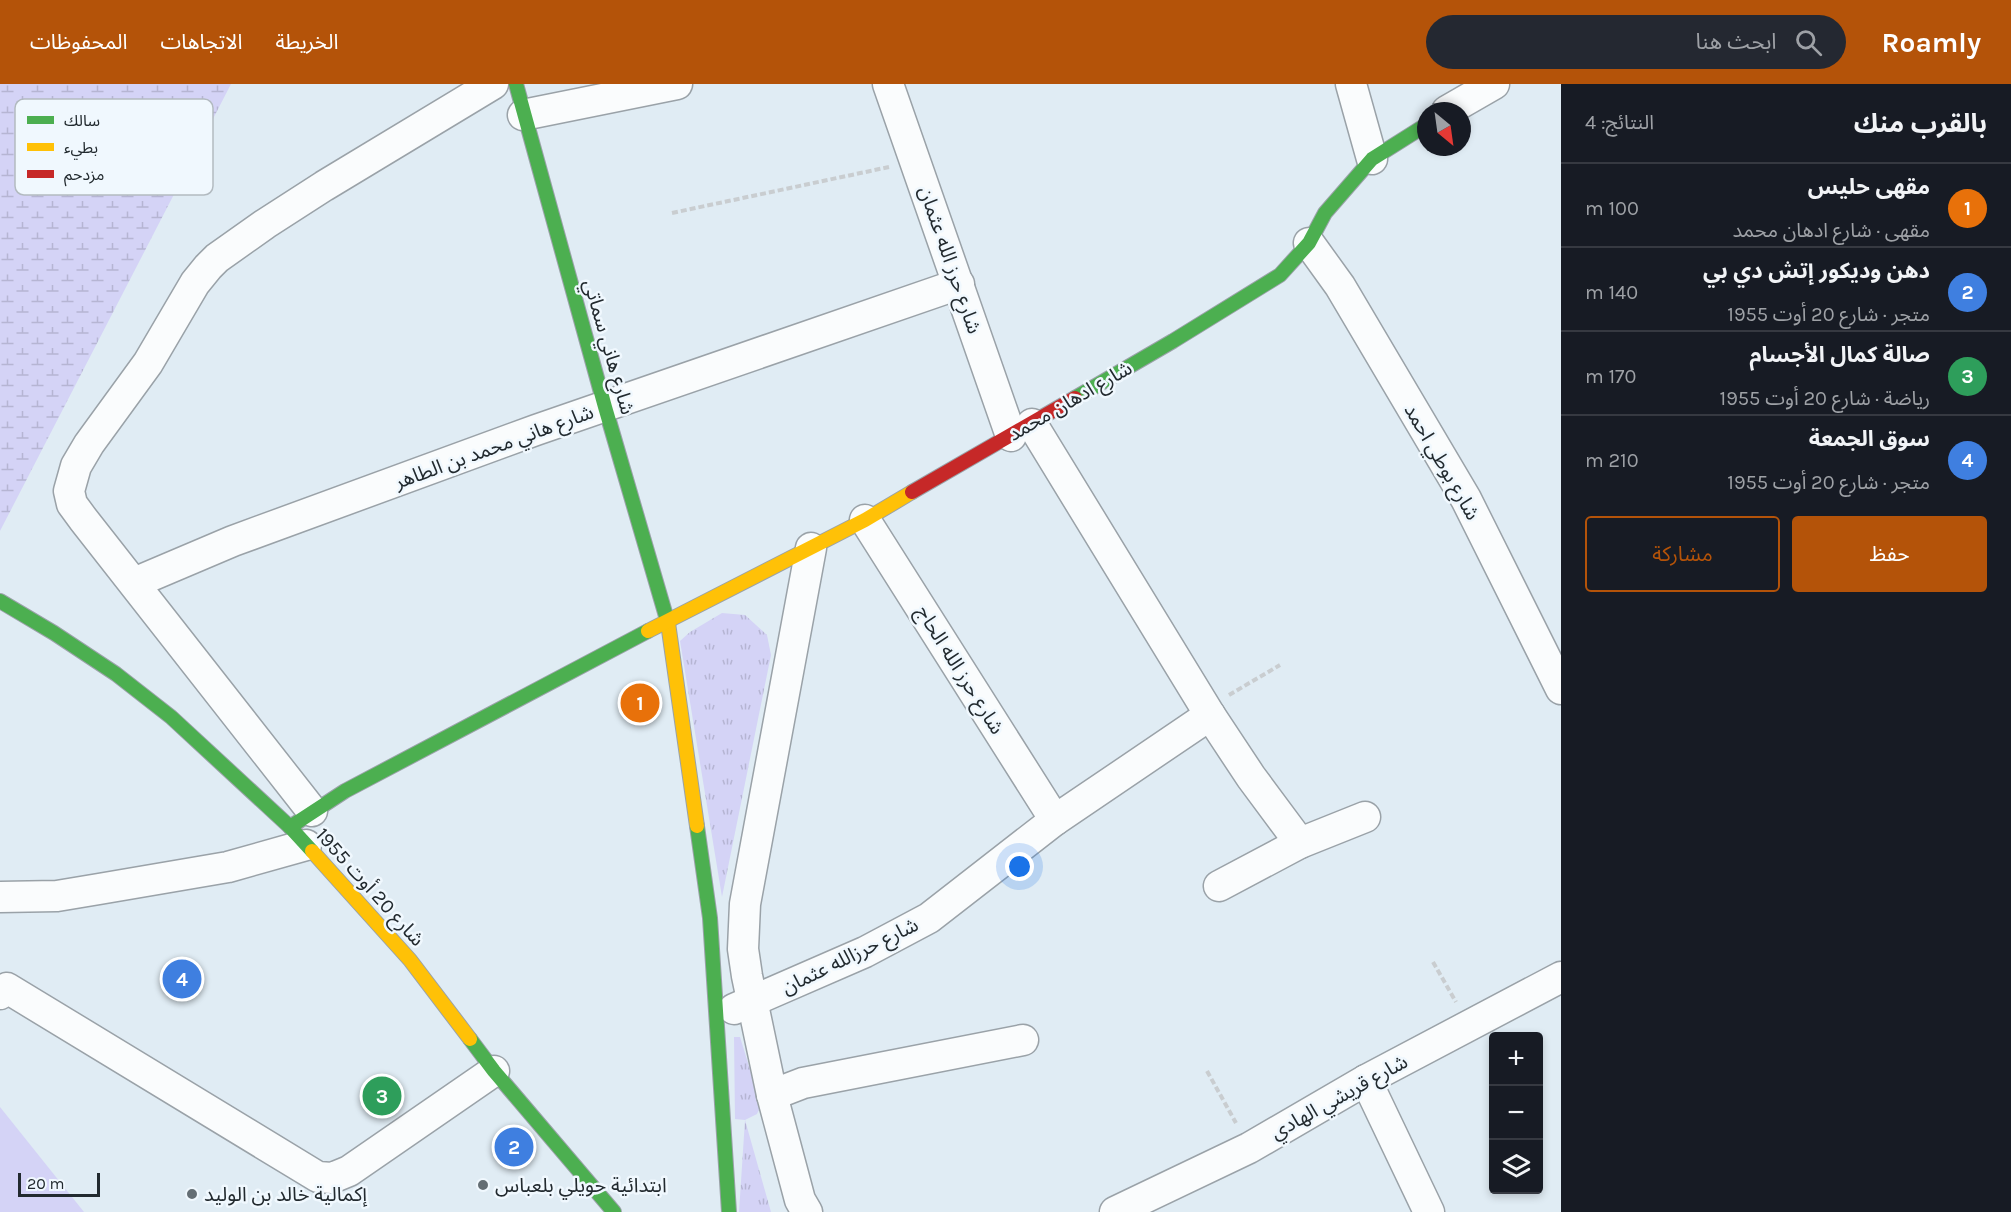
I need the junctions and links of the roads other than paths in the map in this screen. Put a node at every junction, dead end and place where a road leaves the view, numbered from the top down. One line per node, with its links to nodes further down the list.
1 (493, 84): 17 (street)
2 (516, 84): 8 (street, شارع هاني سماتي)
3 (676, 84): 8 (street)
4 (888, 84): 12 (street, شارع حرز الله عثمان)
5 (1350, 84): 10 (street)
6 (1494, 84): 7 (street)
7 (1463, 102)
8 (523, 115): 13 (street, شارع هاني سماتي)
9 (1417, 130): 10 (street, شارع ادهان محمد)
10 (1372, 159): 11 (street, شارع ادهان محمد)
11 (1309, 243): 14 (street, شارع ادهان محمد); 20 (street, شارع بوطي احمد)
12 (959, 284): 13 (street, شارع هاني محمد بن الطاهر); 14 (street, شارع حرز الله عثمان)
13 (605, 406): 17 (street, شارع هاني محمد بن الطاهر); 19 (street, شارع هاني سماتي)
14 (1022, 430): 15 (street, شارع ادهان محمد); 21 (street, شارع حرز الله عثمان)
15 (865, 520): 16 (street, شارع ادهان محمد); 23 (street, شارع حرز الله الحاج)
16 (811, 548): 19 (street, شارع ادهان محمد); 30 (street)
17 (134, 583): 24 (street)
18 (0, 601): 24 (street, شارع 20 أوت 1955)
19 (668, 620): 24 (street, شارع ادهان محمد); 31 (street, شارع هاني سماتي)
20 (1561, 689)
21 (1206, 709): 23 (street, شارع حرزالله عثمان); 25 (street, شارع حرز الله عثمان)
22 (1365, 817): 25 (street)
23 (1056, 820): 30 (street, شارع حرزالله عثمان)
24 (303, 827): 27 (street); 33 (street, شارع 20 أوت 1955)
25 (1300, 843): 26 (street)
26 (1219, 886)
27 (0, 897)
28 (1561, 977): 34 (street, شارع قريشي الهادي)
29 (2, 988): 33 (street)
30 (753, 1002): 31 (street, شارع حرزالله عثمان); 35 (street)
31 (717, 1015): 38 (street, شارع هاني سماتي)
32 (1023, 1040): 35 (street)
33 (494, 1071): 37 (street, شارع 20 أوت 1955)
34 (1366, 1080): 39 (street, شارع قريشي الهادي); 40 (street)
35 (772, 1095): 36 (street)
36 (801, 1208)
37 (615, 1212)
38 (729, 1212)
39 (1115, 1212)
40 (1429, 1212)

